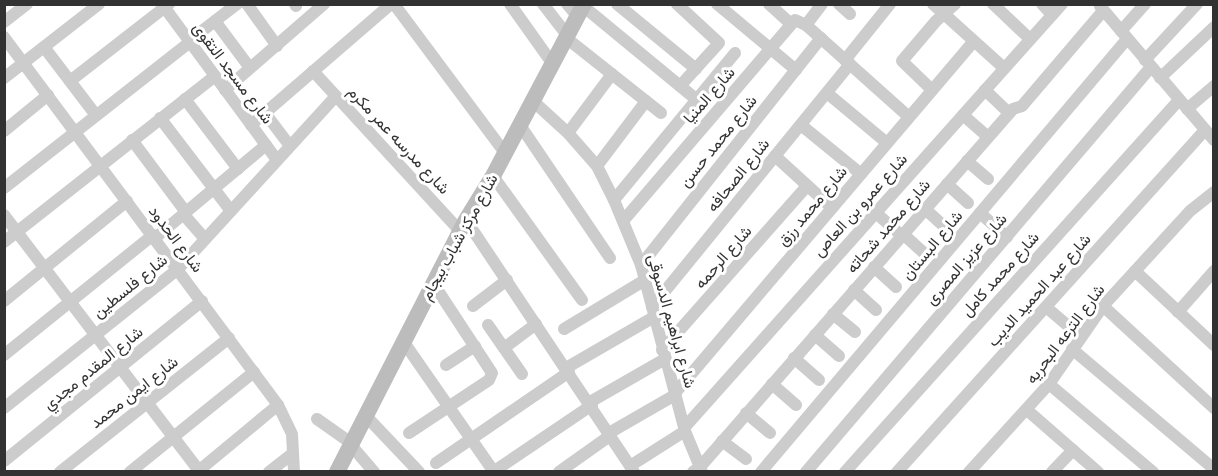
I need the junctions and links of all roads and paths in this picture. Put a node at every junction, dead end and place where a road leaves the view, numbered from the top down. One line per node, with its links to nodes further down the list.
1 (27, 4): 30 (street)
2 (99, 4): 42 (street)
3 (237, 4): 29 (street)
4 (247, 4): 41 (street)
5 (324, 4): 41 (street)
6 (392, 4): 53 (street); 92 (street)
7 (510, 4): 47 (street)
8 (543, 4): 35 (street)
9 (617, 4): 51 (street)
10 (677, 4): 51 (street)
11 (717, 4): 43 (street)
12 (769, 4): 31 (street)
13 (839, 4): 26 (street)
14 (890, 4): 46 (street, شارع الصحافه)
15 (933, 4): 27 (street)
16 (955, 4): 27 (street)
17 (993, 4): 38 (street)
18 (1042, 4): 28 (street)
19 (1062, 4): 28 (street, شارع عمرو بن العاص)
20 (1145, 4): 34 (street, شارع البستان)
21 (1197, 4): 48 (street, شارع عزيز المصرى)
22 (820, 5): 32 (street)
23 (165, 6): 40 (street, شارع مسجد التقوى); 58 (street)
24 (1101, 7): 34 (street); 74 (street, شارع محمد شحاته)
25 (578, 8): 35 (main road, شارع مركز شباب بيجام); 59 (street)
26 (850, 14)
27 (945, 15): 39 (street); 62 (street)
28 (1052, 15): 38 (street, شارع عمرو بن العاص)
29 (215, 21): 40 (street); 49 (street)
30 (4, 22)
31 (791, 24): 32 (street); 43 (street, شارع المنيا)
32 (806, 24): 37 (street)
33 (1214, 27): 57 (street)
34 (1124, 35): 48 (street); 115 (street, شارع البستان)
35 (566, 36): 47 (main road, شارع مركز شباب بيجام); 54 (street)
36 (4, 37): 45 (street, شارع الحدود)
37 (821, 38): 46 (street); 52 (street, شارع محمد حسن)
38 (1030, 39): 50 (street, شارع عمرو بن العاص)
39 (974, 41): 50 (street); 62 (street, شارع محمد رزق)
40 (189, 42): 55 (street, شارع مسجد التقوى); 75 (street)
41 (277, 46): 49 (street)
42 (44, 47): 45 (street); 58 (street)
43 (770, 49): 52 (street); 117 (street, شارع المنيا)
44 (735, 53): 68 (street)
45 (24, 62): 56 (street); 65 (street, شارع الحدود)
46 (848, 62): 64 (street, شارع الصحافه); 77 (street)
47 (552, 63): 69 (main road, شارع مركز شباب بيجام)
48 (1148, 64): 57 (street); 123 (street, شارع عزيز المصرى)
49 (250, 68): 61 (street)
50 (1004, 68): 63 (street, شارع عمرو بن العاص)
51 (696, 69): 59 (street)
52 (796, 70): 128 (street, شارع محمد حسن)
53 (313, 71): 66 (street, شارع مدرسه عمر مكرم); 72 (street)
54 (612, 74): 70 (street); 85 (street)
55 (214, 76): 61 (street, شارع مسجد التقوى); 67 (street)
56 (4, 78)
57 (1160, 78): 71 (street)
58 (70, 81): 75 (street)
59 (680, 86): 68 (street)
60 (1214, 86): 71 (street, شارع محمد كامل)
61 (225, 90): 79 (street, شارع مسجد التقوى)
62 (932, 90): 77 (street, شارع محمد رزق)
63 (985, 90): 74 (street); 76 (street, شارع عمرو بن العاص)
64 (827, 93): 81 (street, شارع الصحافه); 89 (street)
65 (48, 95): 82 (street, شارع الحدود); 84 (street)
66 (336, 96): 91 (street, شارع فلسطين); 118 (street, شارع مدرسه عمر مكرم)
67 (185, 99): 78 (street); 98 (street)
68 (697, 100): 107 (street)
69 (533, 101): 80 (main road, شارع مركز شباب بيجام); 85 (street, شارع ابراهيم الدسوقى)
70 (646, 101): 73 (street); 97 (street)
71 (1183, 104): 83 (street); 217 (street, شارع محمد كامل)
72 (265, 113): 79 (street); 91 (street)
73 (661, 113)
74 (1009, 113): 86 (street, شارع محمد شحاته)
75 (95, 114): 82 (street)
76 (963, 115): 86 (street); 114 (street, شارع عمرو بن العاص)
77 (909, 117): 89 (street, شارع محمد رزق)
78 (160, 118): 87 (street); 105 (street)
79 (251, 125): 90 (street, شارع مسجد التقوى)
80 (520, 125): 92 (main road, شارع مركز شباب بيجام); 127 (street)
81 (801, 125): 93 (street, شارع الصحافه); 99 (street)
82 (75, 130): 96 (street, شارع الحدود); 104 (street)
83 (1205, 130): 88 (street); 145 (street, شارع عبد الحميد الديب)
84 (4, 131)
85 (568, 133): 97 (street, شارع ابراهيم الدسوقى)
86 (988, 137): 95 (street, شارع محمد شحاته)
87 (132, 140): 96 (street); 113 (street)
88 (1214, 140)
89 (887, 143): 99 (street, شارع محمد رزق)
90 (266, 145): 94 (street, شارع مسجد التقوى); 98 (street)
91 (290, 146): 94 (street, شارع فلسطين)
92 (505, 153): 100 (main road, شارع مركز شباب بيجام)
93 (775, 156): 103 (street); 147 (street, شارع الصحافه)
94 (277, 160): 112 (street, شارع فلسطين)
95 (968, 161): 101 (street); 102 (street, شارع محمد شحاته)
96 (100, 165): 108 (street, شارع الحدود); 120 (street)
97 (597, 166): 107 (street, شارع ابراهيم الدسوقى)
98 (238, 168): 105 (street)
99 (861, 174): 110 (street, شارع محمد رزق)
100 (493, 176): 118 (main road, شارع مركز شباب بيجام); 139 (street)
101 (988, 179)
102 (947, 184): 109 (street); 111 (street, شارع محمد شحاته)
103 (807, 186): 110 (street); 164 (street, شارع الرحمه)
104 (4, 188)
105 (213, 189): 112 (street); 113 (street)
106 (1214, 192): 132 (street, شارع الترعه البحريه)
107 (614, 200): 117 (street, شارع ابراهيم الدسوقى)
108 (127, 201): 122 (street, شارع الحدود); 130 (street)
109 (968, 203)
110 (832, 208): 175 (street, شارع محمد رزق)
111 (925, 209): 119 (street); 121 (street, شارع محمد شحاته)
112 (231, 211): 124 (street, شارع فلسطين)
113 (185, 213): 122 (street); 124 (street)
114 (876, 213): 121 (street); 187 (street, شارع عمرو بن العاص)
115 (980, 213): 123 (street); 215 (street, شارع البستان)
116 (4, 215): 120 (street)
117 (622, 221): 128 (street, شارع ابراهيم الدسوقى)
118 (463, 225): 134 (street); 136 (main road, شارع مركز شباب بيجام)
119 (946, 228)
120 (17, 232): 125 (street); 130 (street)
121 (902, 235): 126 (street); 129 (street, شارع محمد شحاته)
122 (154, 237): 131 (street, شارع الحدود); 142 (street)
123 (1007, 237): 216 (street, شارع عزيز المصرى)
124 (205, 239): 131 (street, شارع فلسطين)
125 (4, 242)
126 (925, 254)
127 (610, 258)
128 (641, 265): 135 (street, شارع ابراهيم الدسوقى)
129 (874, 267): 137 (street); 138 (street, شارع محمد شحاته)
130 (45, 268): 140 (street); 142 (street)
131 (178, 269): 141 (street, شارع الحدود); 154 (street, شارع فلسطين)
132 (1135, 271): 144 (street, شارع الترعه البحريه); 148 (street)
133 (1214, 271): 148 (street)
134 (507, 280): 143 (street); 150 (street)
135 (645, 280): 147 (street, شارع ابراهيم الدسوقى); 152 (street)
136 (433, 283): 159 (main road, شارع مركز شباب بيجام); 160 (street)
137 (896, 287)
138 (854, 290): 146 (street); 149 (street, شارع محمد شحاته)
139 (582, 300)
140 (4, 301)
141 (202, 301): 157 (street, شارع الحدود); 168 (street, شارع المقدم مجدي)
142 (71, 302): 154 (street); 163 (street)
143 (473, 306)
144 (1103, 306): 156 (street, شارع الترعه البحريه); 182 (street)
145 (1046, 307): 156 (street); 218 (street, شارع عبد الحميد الديب)
146 (876, 310)
147 (653, 312): 164 (street, شارع ابراهيم الدسوقى); 169 (street)
148 (1178, 312): 158 (street)
149 (833, 314): 153 (street); 155 (street, شارع محمد شحاته)
150 (537, 324): 161 (street); 169 (street)
151 (488, 325): 161 (street)
152 (564, 328)
153 (855, 332)
154 (97, 334): 168 (street); 181 (street, شارع فلسطين)
155 (815, 335): 165 (street); 166 (street, شارع محمد شحاته)
156 (1080, 336): 162 (street, شارع الترعه البحريه)
157 (229, 338): 170 (street, شارع الحدود); 176 (street, شارع ايمن محمد)
158 (1211, 338)
159 (403, 341): 180 (street); 185 (main road, شارع مركز شباب بيجام)
160 (475, 346): 167 (street); 180 (street)
161 (504, 348): 171 (street)
162 (1072, 349): 174 (street, شارع الترعه البحريه); 202 (street)
163 (4, 355)
164 (664, 355): 175 (street, شارع ابراهيم الدسوقى); 177 (street, شارع الرحمه)
165 (839, 356)
166 (794, 358): 172 (street); 173 (street, شارع محمد شحاته)
167 (446, 365)
168 (121, 366): 176 (street); 199 (street, شارع المقدم مجدي)
169 (568, 370): 177 (street); 192 (street)
170 (254, 372): 178 (street, شارع الحدود); 191 (street)
171 (522, 374)
172 (819, 380)
173 (772, 384): 179 (street); 184 (street, شارع محمد شحاته)
174 (1048, 384): 183 (street, شارع الترعه البحريه); 222 (street)
175 (675, 394): 187 (street, شارع ابراهيم الدسوقى); 190 (street, شارع محمد رزق)
176 (148, 402): 191 (street); 204 (street, شارع ايمن محمد)
177 (591, 404): 190 (street); 212 (street, شارع الرحمه)
178 (278, 405): 196 (street, شارع الحدود); 206 (street)
179 (796, 405)
180 (448, 406): 188 (street); 192 (street)
181 (4, 408)
182 (1214, 408)
183 (1027, 410): 195 (street); 219 (street, شارع الترعه البحريه)
184 (746, 413): 189 (street); 193 (street, شارع محمد شحاته)
185 (365, 415): 194 (main road, شارع مركز شباب بيجام); 211 (street)
186 (317, 419): 194 (street)
187 (684, 429): 201 (street, شارع عمرو بن العاص); 203 (street, شارع ابراهيم الدسوقى)
188 (409, 432)
189 (770, 433)
190 (610, 434): 198 (street, شارع محمد رزق); 201 (street)
191 (174, 437): 205 (street); 206 (street)
192 (471, 439): 200 (street); 212 (street)
193 (722, 441): 197 (street); 203 (street, شارع محمد شحاته)
194 (351, 443): 209 (main road, شارع مركز شباب بيجام); 210 (street)
195 (1073, 450): 220 (street); 221 (street)
196 (292, 454): 207 (street); 208 (street, شارع الحدود)
197 (746, 459)
198 (575, 460): 213 (street, شارع محمد رزق); 214 (street)
199 (4, 461)
200 (436, 463)
201 (632, 469)
202 (1214, 469)
203 (698, 470)
204 (60, 471)
205 (130, 471)
206 (199, 471)
207 (269, 471)
208 (294, 471)
209 (337, 471)
210 (374, 471)
211 (418, 471)
212 (493, 471)
213 (559, 471)
214 (583, 471)
215 (761, 471)
216 (806, 471)
217 (845, 471)
218 (898, 471)
219 (969, 471)
220 (1052, 471)
221 (1098, 471)
222 (1153, 471)

